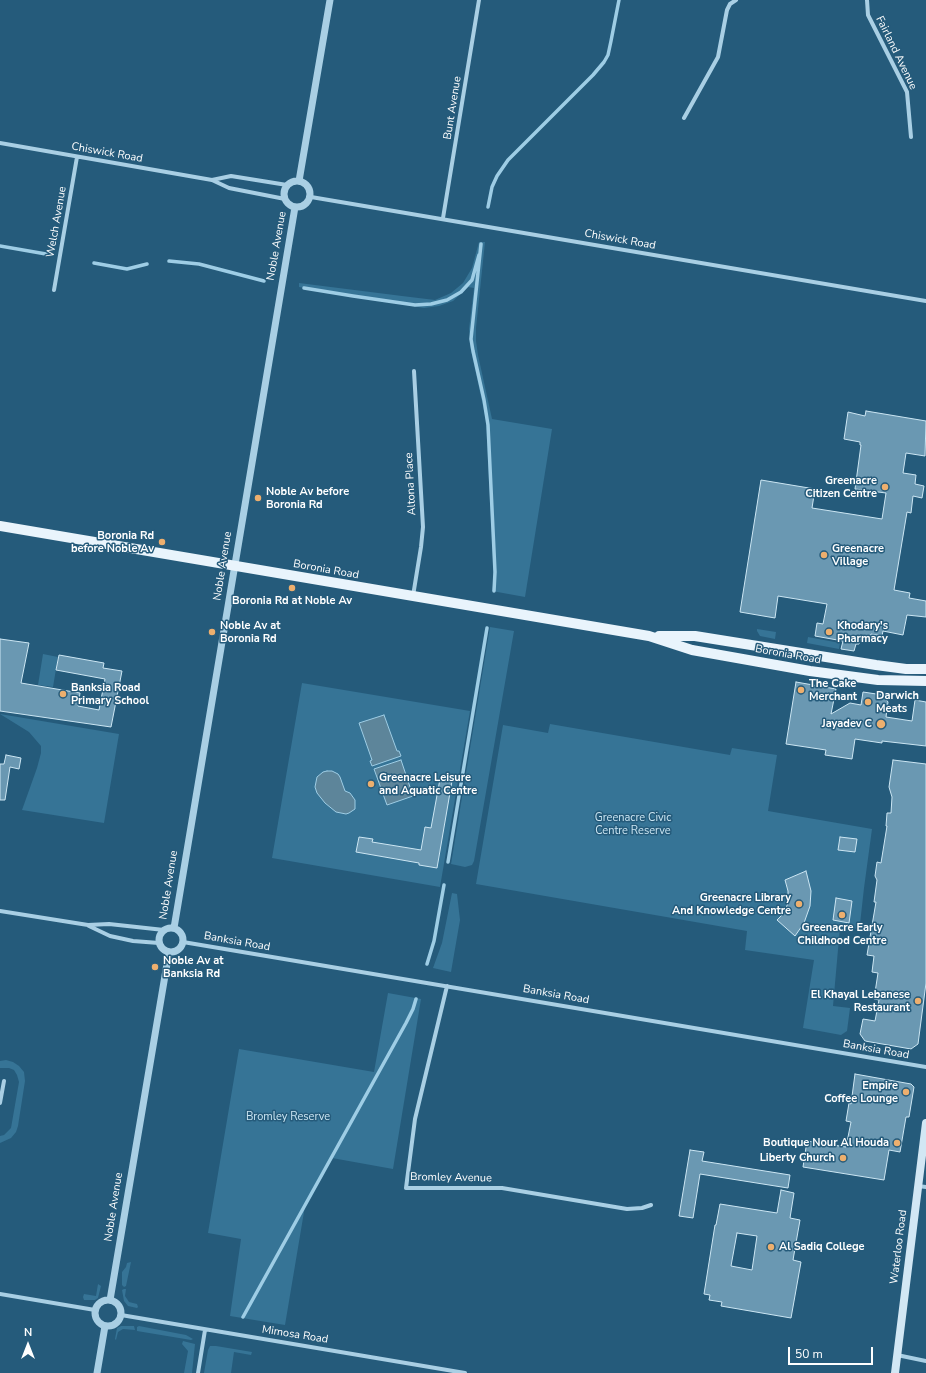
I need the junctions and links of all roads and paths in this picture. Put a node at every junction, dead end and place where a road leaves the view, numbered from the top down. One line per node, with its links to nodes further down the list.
1 (330, 0): 10 (street)
2 (480, 0): 15 (street, Bunt Avenue)
3 (736, 0): 5 (street)
4 (867, 0): 6 (street, Fairland Avenue)
5 (684, 118)
6 (911, 137)
7 (0, 143): 8 (street, Chiswick Road)
8 (77, 157): 9 (street, Chiswick Road); 16 (street, Welch Avenue)
9 (212, 180): 11 (street, Chiswick Road); 13 (street, Chiswick Road)
10 (299, 181): 11 (street); 12 (street)
11 (287, 185): 13 (street)
12 (310, 197): 14 (street); 15 (street, Chiswick Road)
13 (285, 199): 14 (street)
14 (295, 207): 20 (street, Noble Avenue)
15 (443, 218): 17 (street, Chiswick Road)
16 (54, 290)
17 (926, 301)
18 (414, 371): 21 (street, Altona Place)
19 (0, 526): 20 (main road, Boronia Road)
20 (234, 566): 21 (main road, Boronia Road); 27 (street, Noble Avenue)
21 (413, 596): 22 (main road, Boronia Road)
22 (648, 636): 23 (main road, Boronia Road); 24 (main road, Boronia Road)
23 (926, 669)
24 (926, 681)
25 (0, 911): 26 (street)
26 (88, 926): 28 (street); 30 (street)
27 (174, 928): 28 (street); 29 (street)
28 (164, 930): 30 (street)
29 (183, 942): 31 (street); 32 (street, Banksia Road)
30 (159, 943): 31 (street)
31 (169, 952): 40 (street, Noble Avenue)
32 (447, 986): 33 (street, Banksia Road); 38 (street, Bromley Avenue)
33 (926, 1067)
34 (4, 1082): 35 (street)
35 (0, 1103)
36 (926, 1123): 37 (main road, Waterloo Road)
37 (922, 1187): 45 (main road, Waterloo Road)
38 (651, 1205)
39 (0, 1294): 41 (street)
40 (110, 1300): 41 (street); 42 (street)
41 (95, 1310): 43 (street)
42 (121, 1315): 43 (street); 44 (street, Mimosa Road)
43 (105, 1326): 47 (street)
44 (205, 1330): 48 (street); 49 (street, Mimosa Road)
45 (897, 1355): 46 (street); 50 (main road, Waterloo Road)
46 (926, 1361)
47 (97, 1373)
48 (198, 1373)
49 (465, 1373)
50 (895, 1373)

